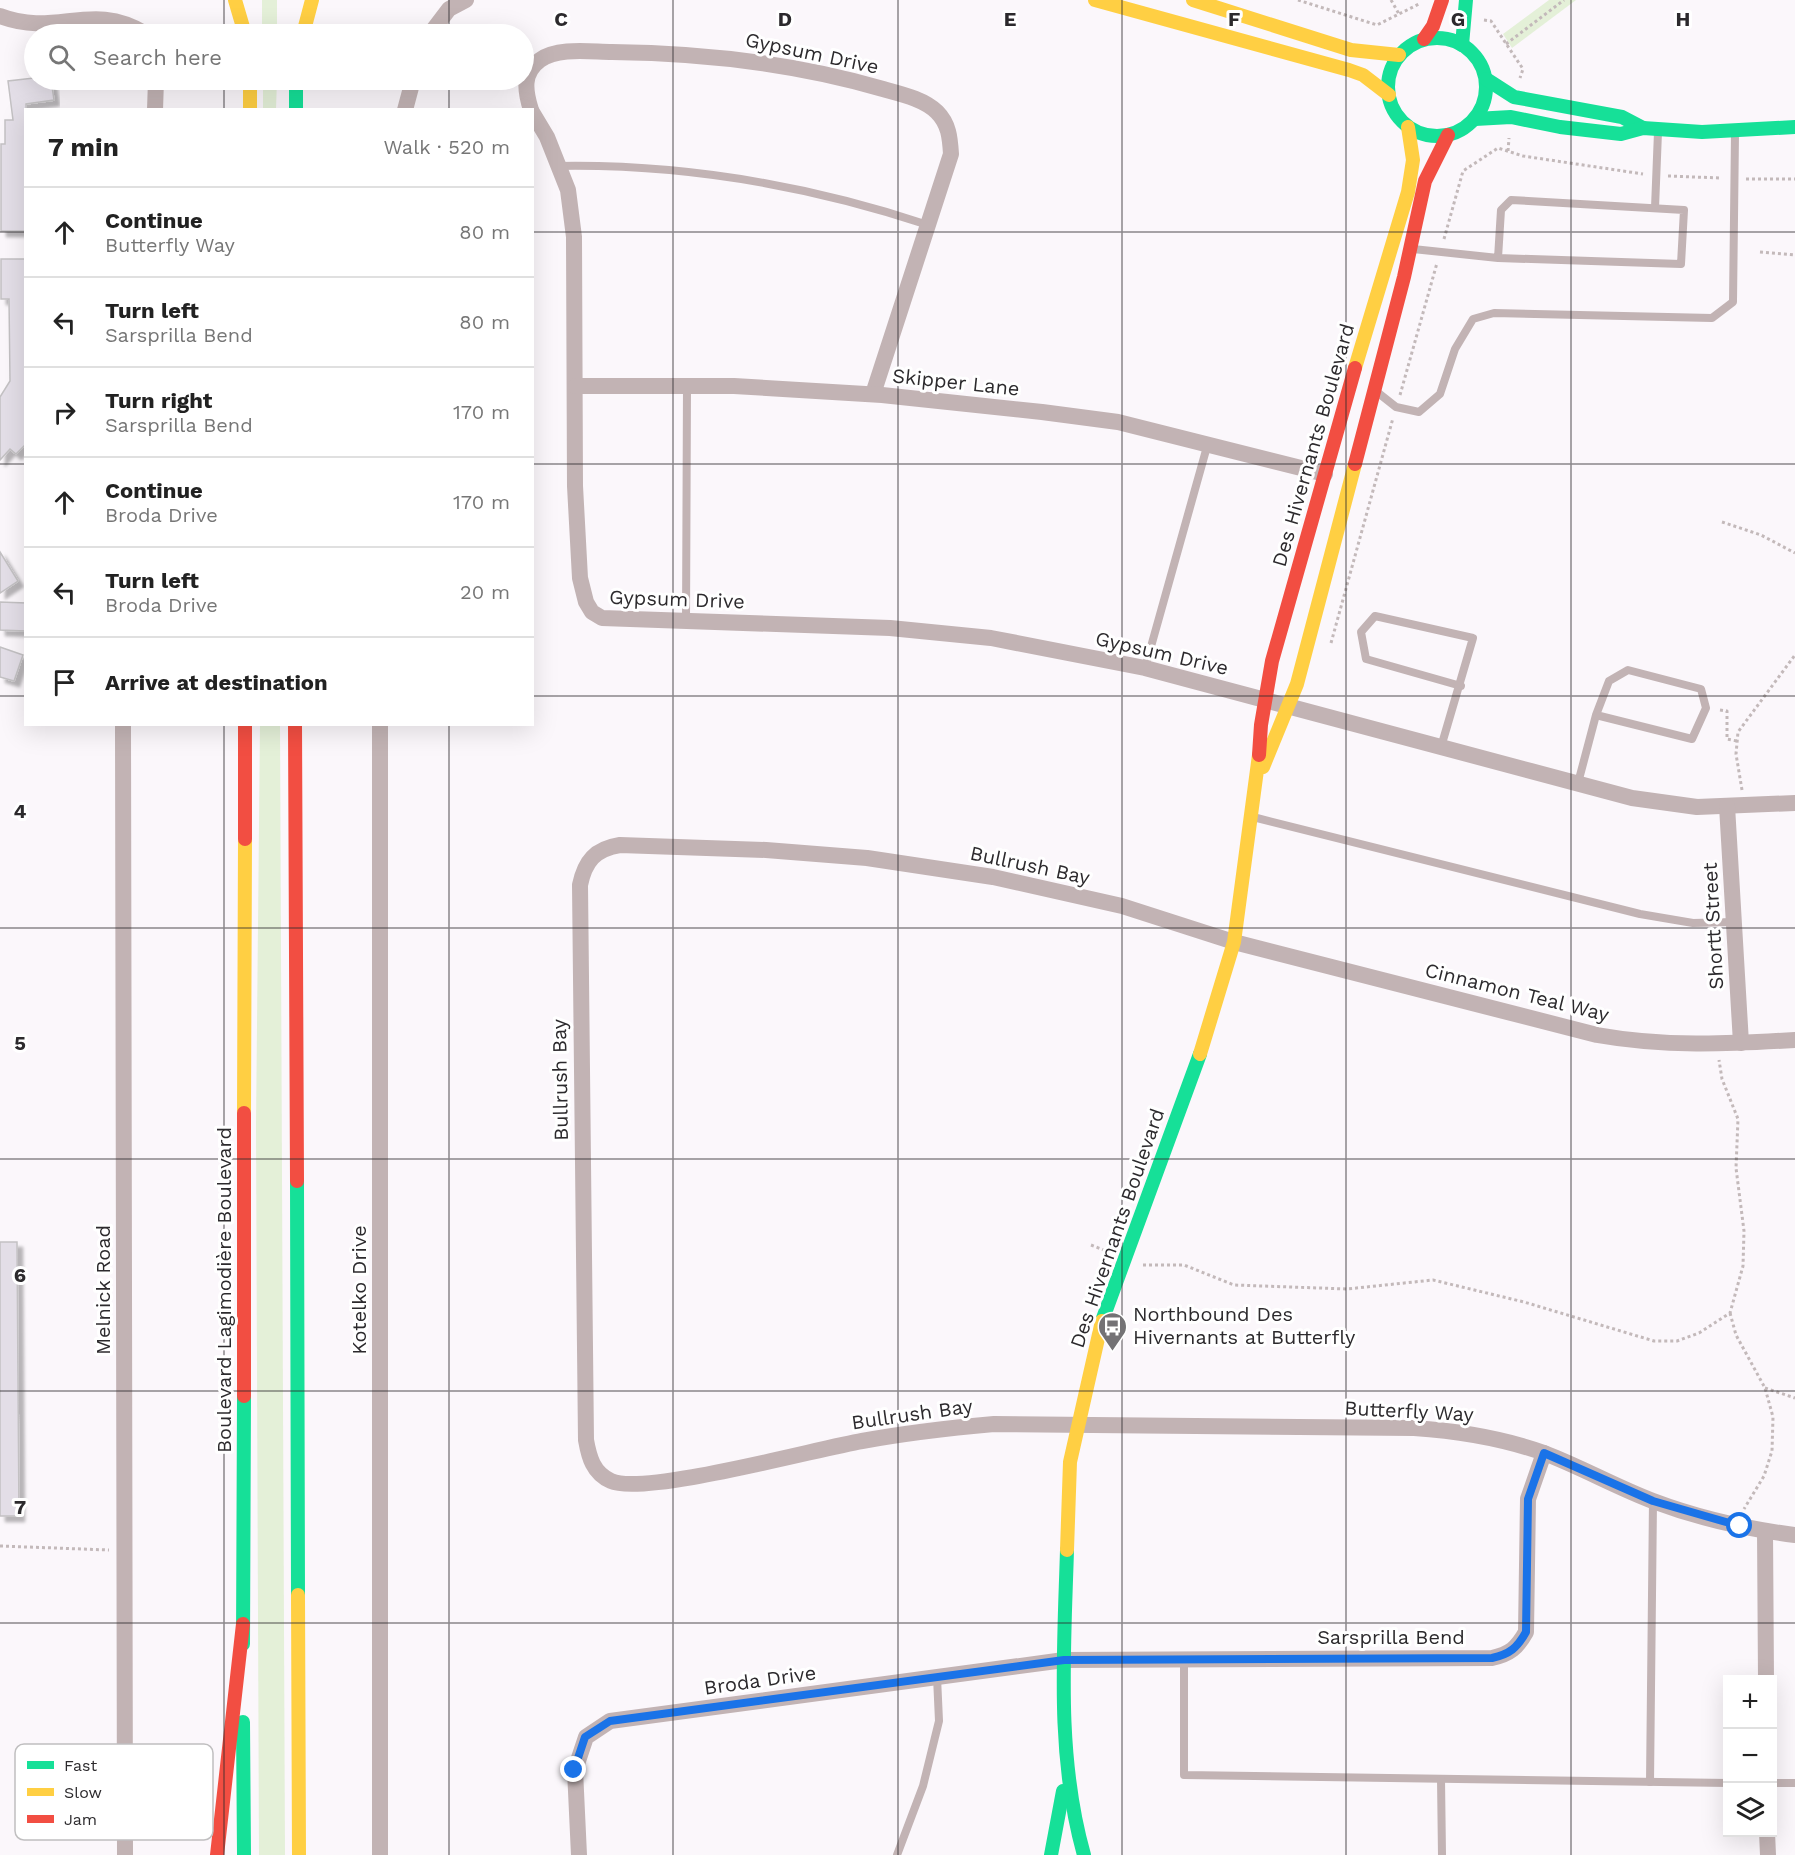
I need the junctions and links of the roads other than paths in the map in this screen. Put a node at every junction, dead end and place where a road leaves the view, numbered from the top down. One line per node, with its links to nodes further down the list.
1 (235, 0): 12 (main road)
2 (251, 0): 13 (main road)
3 (297, 0): 14 (main road)
4 (312, 0): 15 (main road)
5 (466, 0): 16 (street)
6 (1095, 0): 27 (main road)
7 (1193, 0): 19 (main road)
8 (1442, 0): 17 (main road)
9 (1466, 0): 18 (main road)
10 (0, 16): 11 (street)
11 (134, 24)
12 (242, 24)
13 (251, 24)
14 (296, 24)
15 (306, 24)
16 (438, 24)
17 (1424, 39): 18 (main road); 19 (main road)
18 (1462, 45): 21 (main road)
19 (1399, 56): 27 (main road)
20 (534, 67): 43 (street, Gypsum Drive)
21 (1486, 79): 34 (main road); 37 (main road)
22 (156, 90): 28 (street)
23 (250, 90): 29 (main road)
24 (296, 90): 30 (main road)
25 (410, 90): 31 (street)
26 (527, 90): 32 (street, Gypsum Drive)
27 (1389, 95): 35 (main road)
28 (155, 108)
29 (250, 108)
30 (296, 108)
31 (406, 108)
32 (531, 108)
33 (534, 115): 41 (street, Gypsum Drive)
34 (1475, 119): 37 (main road); 40 (main road)
35 (1408, 127): 40 (main road); 51 (main road, Des Hivernants Boulevard)
36 (1795, 127): 39 (main road)
37 (1642, 128): 38 (main road)
38 (1658, 128): 39 (main road); 42 (lane)
39 (1735, 130): 48 (lane)
40 (1448, 135): 44 (main road, Des Hivernants Boulevard)
41 (559, 166): 43 (lane); 46 (street, Gypsum Drive)
42 (1655, 208): 45 (lane); 45 (lane)
43 (928, 225): 49 (street, Gypsum Drive)
44 (1410, 249): 45 (lane); 48 (main road, Des Hivernants Boulevard)
45 (1498, 258)
46 (576, 386): 47 (street, Skipper Lane); 52 (street, Gypsum Drive)
47 (687, 386): 49 (street, Skipper Lane); 52 (lane)
48 (1374, 390): 56 (main road, Des Hivernants Boulevard)
49 (873, 394): 50 (street, Skipper Lane)
50 (1208, 442): 51 (street, Skipper Lane); 53 (lane)
51 (1325, 474): 55 (main road, Des Hivernants Boulevard)
52 (686, 622): 53 (street, Gypsum Drive)
53 (1145, 668): 55 (street, Gypsum Drive)
54 (1461, 686): 54 (lane); 62 (lane)
55 (1265, 699): 56 (street); 63 (main road, Des Hivernants Boulevard)
56 (1290, 706): 62 (street); 63 (main road, Des Hivernants Boulevard)
57 (1596, 715): 57 (lane); 64 (lane)
58 (123, 726): 82 (street, Melnick Road)
59 (245, 726): 77 (main road, Boulevard Lagimodière Boulevard)
60 (295, 726): 94 (main road)
61 (380, 726): 95 (street, Kotelko Drive)
62 (1442, 747): 64 (street)
63 (1258, 779): 67 (main road, Des Hivernants Boulevard)
64 (1578, 783): 66 (street)
65 (1795, 803): 66 (street)
66 (1727, 806): 68 (street, Shortt Street)
67 (1252, 817): 68 (lane); 69 (main road, Des Hivernants Boulevard)
68 (1734, 922): 71 (street, Shortt Street)
69 (1234, 942): 71 (street, Cinnamon Teal Way); 72 (main road, Des Hivernants Boulevard); 72 (street, Bullrush Bay)
70 (1795, 1040): 71 (street, Cinnamon Teal Way)
71 (1741, 1043)
72 (1077, 1426): 73 (street, Butterfly Way); 79 (main road, Des Hivernants Boulevard)
73 (1544, 1453): 74 (street, Butterfly Way); 78 (street, Sarsprilla Bend)
74 (1653, 1501): 75 (street, Butterfly Way); 85 (lane)
75 (1765, 1531): 76 (street, Butterfly Way); 80 (street)
76 (1795, 1535)
77 (243, 1624): 92 (main road); 93 (main road, Boulevard Lagimodière Boulevard)
78 (1184, 1659): 79 (street, Sarsprilla Bend); 84 (lane)
79 (1064, 1660): 81 (street, Broda Drive); 83 (main road, Des Hivernants Boulevard)
80 (1766, 1675)
81 (937, 1677): 96 (street, Broda Drive); 97 (lane)
82 (125, 1744)
83 (1066, 1771): 98 (main road, Des Hivernants Boulevard); 99 (main road, Des Hivernants Boulevard)
84 (1441, 1779): 85 (lane); 100 (lane)
85 (1650, 1782): 86 (lane)
86 (1723, 1783)
87 (1777, 1783): 88 (lane)
88 (1795, 1783)
89 (1767, 1837): 101 (street)
90 (125, 1840): 91 (street, Melnick Road)
91 (125, 1855)
92 (217, 1855)
93 (244, 1855)
94 (299, 1855)
95 (380, 1855)
96 (579, 1855)
97 (897, 1855)
98 (1051, 1855)
99 (1084, 1855)
100 (1442, 1855)
101 (1768, 1855)

